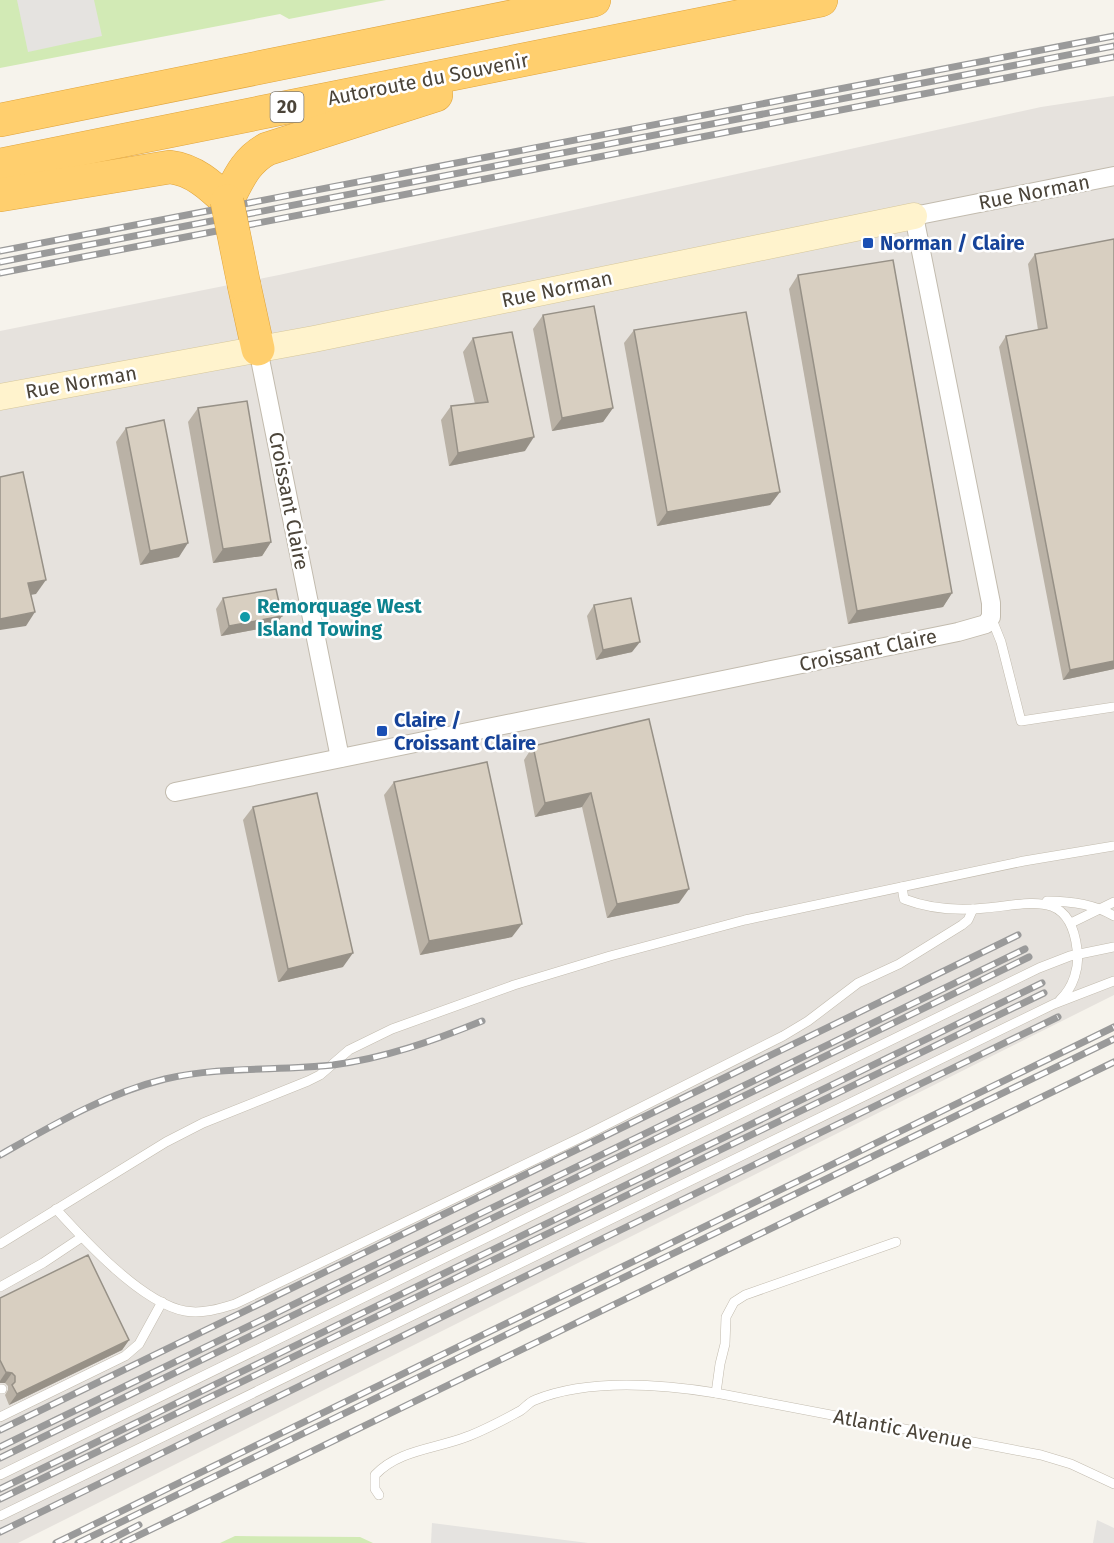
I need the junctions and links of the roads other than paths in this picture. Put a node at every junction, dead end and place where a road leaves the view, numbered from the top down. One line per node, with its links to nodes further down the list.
1 (594, 0): 4 (highway, 20)
2 (820, 0): 3 (highway, Autoroute du Souvenir / 20)
3 (574, 50): 5 (highway, Autoroute du Souvenir / 20); 8 (highway)
4 (0, 120)
5 (0, 165)
6 (1114, 176): 9 (street, Rue Norman)
7 (0, 195): 8 (highway)
8 (226, 196): 10 (highway, bridge)
9 (914, 216): 10 (street, Rue Norman); 12 (street)
10 (258, 349): 11 (street, Rue Norman); 14 (street, Croissant Claire)
11 (0, 397)
12 (991, 617): 13 (lane); 14 (street, Croissant Claire)
13 (1114, 707)
14 (340, 758): 15 (street, Croissant Claire)
15 (175, 792)
16 (1114, 846): 17 (lane)
17 (902, 887): 21 (lane); 28 (lane)
18 (1032, 902): 20 (lane); 21 (lane); 23 (lane)
19 (1114, 902): 20 (lane)
20 (1099, 908): 22 (lane); 23 (lane)
21 (973, 909): 33 (lane)
22 (1114, 916)
23 (1071, 923): 25 (lane)
24 (1114, 947): 25 (lane)
25 (1078, 954): 27 (lane); 36 (lane)
26 (1114, 981): 27 (lane)
27 (1054, 1004): 39 (lane)
28 (56, 1209): 29 (lane); 31 (lane)
29 (82, 1236): 32 (lane); 33 (lane)
30 (896, 1242): 34 (lane)
31 (0, 1244)
32 (0, 1287)
33 (162, 1302): 35 (lane)
34 (716, 1393): 37 (lane, Atlantic Avenue); 38 (lane, Atlantic Avenue)
35 (0, 1417)
36 (0, 1475)
37 (1114, 1484)
38 (379, 1495)
39 (0, 1516)

